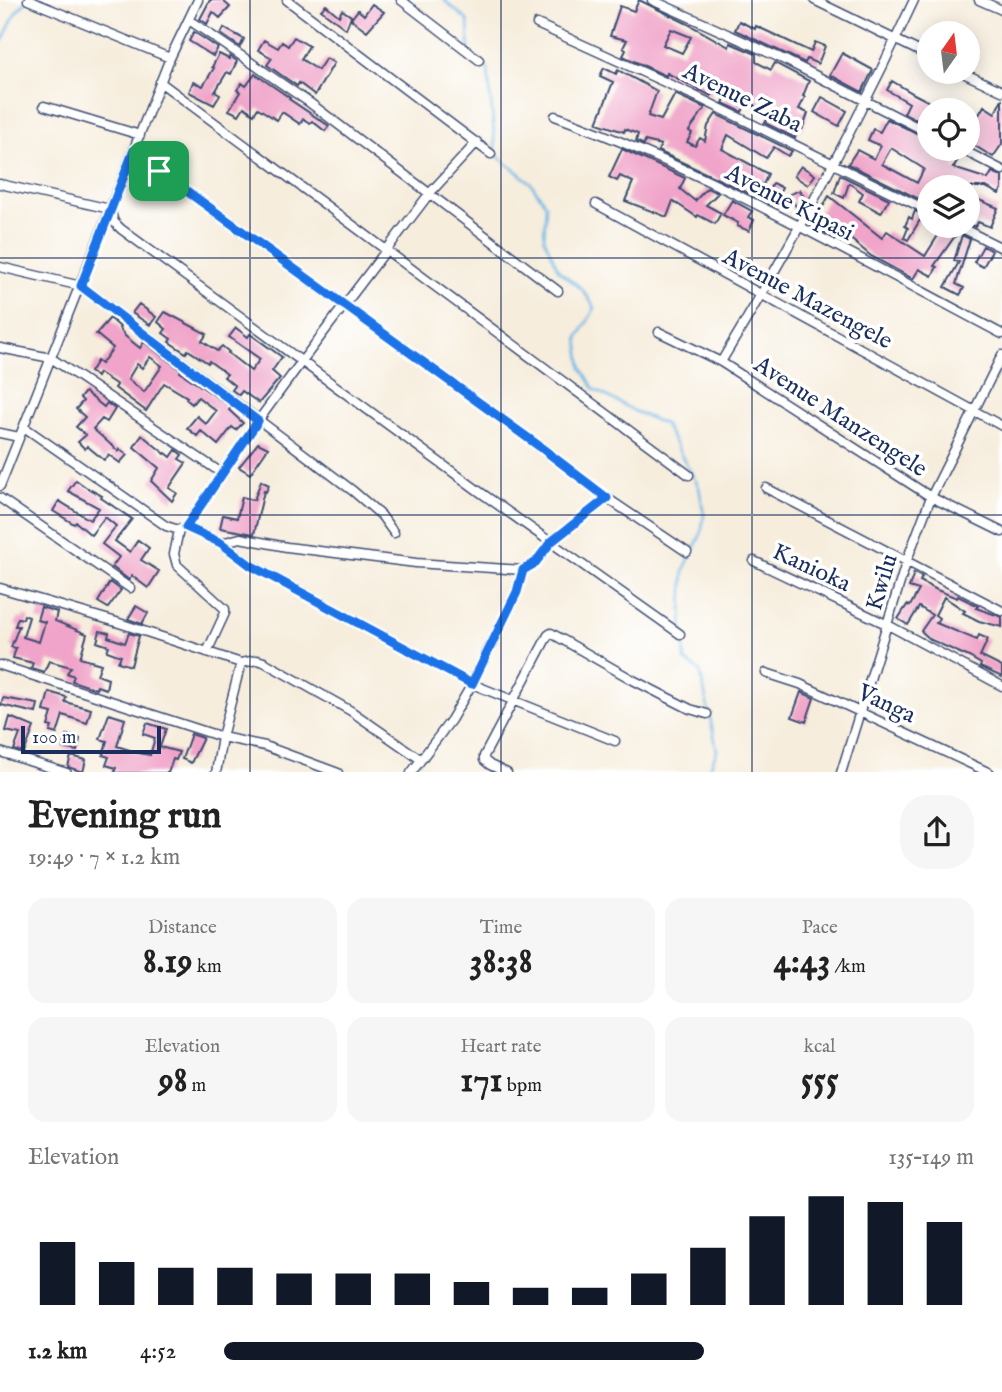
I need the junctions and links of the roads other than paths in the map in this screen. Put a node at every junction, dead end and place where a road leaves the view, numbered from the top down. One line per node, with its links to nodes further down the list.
1 (28, 0): 14 (street)
2 (198, 0): 10 (street)
3 (287, 0): 24 (street)
4 (401, 0): 15 (street)
5 (652, 0): 19 (street)
6 (814, 0): 12 (street)
7 (914, 0): 12 (street)
8 (979, 0): 9 (street)
9 (1002, 10)
10 (189, 20): 14 (street); 31 (street)
11 (537, 24): 28 (street, Avenue Zaba)
12 (896, 40): 13 (street); 19 (street)
13 (917, 50)
14 (170, 58): 17 (street)
15 (479, 61)
16 (980, 81): 18 (street)
17 (160, 82): 23 (street); 38 (street)
18 (1002, 92)
19 (866, 100): 22 (street); 28 (street)
20 (44, 106): 23 (street)
21 (555, 116): 35 (street, Avenue Kipasi)
22 (917, 127)
23 (140, 135): 25 (street)
24 (477, 142): 26 (street); 31 (street)
25 (134, 150): 34 (street); 43 (street)
26 (491, 154)
27 (980, 159): 29 (street)
28 (833, 162): 33 (street, Avenue Zaba); 35 (street)
29 (1002, 170)
30 (0, 184): 34 (street)
31 (429, 194): 38 (street); 41 (street)
32 (596, 204): 42 (street, Avenue Mazengele)
33 (917, 205)
34 (110, 209): 40 (street); 49 (street)
35 (799, 226): 42 (street); 45 (street, Avenue Kipasi)
36 (980, 237): 37 (street)
37 (1002, 248)
38 (386, 251): 43 (street); 58 (street)
39 (0, 267): 40 (street)
40 (81, 286): 48 (street); 52 (street)
41 (558, 292)
42 (762, 295): 50 (street); 51 (street, Avenue Mazengele)
43 (345, 306): 49 (street); 63 (street)
44 (659, 332): 50 (street, Avenue Manzengele)
45 (1002, 334)
46 (0, 348): 48 (street)
47 (1002, 355): 51 (street, Kwilu)
48 (51, 358): 54 (street); 57 (street)
49 (302, 361): 52 (street); 67 (street)
50 (722, 362): 61 (street, Avenue Manzengele)
51 (975, 410): 53 (street, Avenue Mazengele); 61 (street, Kwilu)
52 (258, 421): 57 (street); 66 (street)
53 (1002, 426)
54 (24, 427): 56 (street); 64 (street)
55 (0, 433): 56 (street)
56 (19, 437): 59 (street)
57 (223, 474): 64 (street)
58 (689, 475)
59 (0, 486)
60 (766, 488): 71 (street)
61 (931, 497): 65 (street, Avenue Manzengele); 71 (street, Kwilu)
62 (0, 498): 74 (street)
63 (607, 498): 67 (street); 69 (street)
64 (183, 529): 68 (street); 78 (street)
65 (1002, 532)
66 (394, 533)
67 (551, 542): 72 (street); 77 (street)
68 (221, 543): 72 (street); 82 (street)
69 (687, 552)
70 (754, 561): 76 (street, Kanioka)
71 (907, 561): 75 (street); 76 (street, Kwilu)
72 (523, 570): 82 (street)
73 (0, 587): 78 (street)
74 (130, 588)
75 (1002, 611)
76 (888, 625): 83 (street, Kanioka); 85 (street, Kwilu)
77 (680, 634)
78 (207, 652): 79 (street)
79 (241, 663): 87 (street); 90 (street)
80 (0, 665): 87 (street)
81 (766, 673): 85 (street, Vanga)
82 (472, 684): 84 (street); 90 (street)
83 (1002, 686)
84 (514, 701): 86 (street); 88 (street); 95 (street)
85 (860, 713): 96 (street, Kwilu); 97 (street, Vanga)
86 (707, 714)
87 (222, 737): 92 (street); 93 (street)
88 (615, 741)
89 (0, 752): 91 (street)
90 (420, 759): 94 (street)
91 (67, 772)
92 (216, 772)
93 (338, 772)
94 (411, 772)
95 (507, 772)
96 (842, 772)
97 (990, 772)

